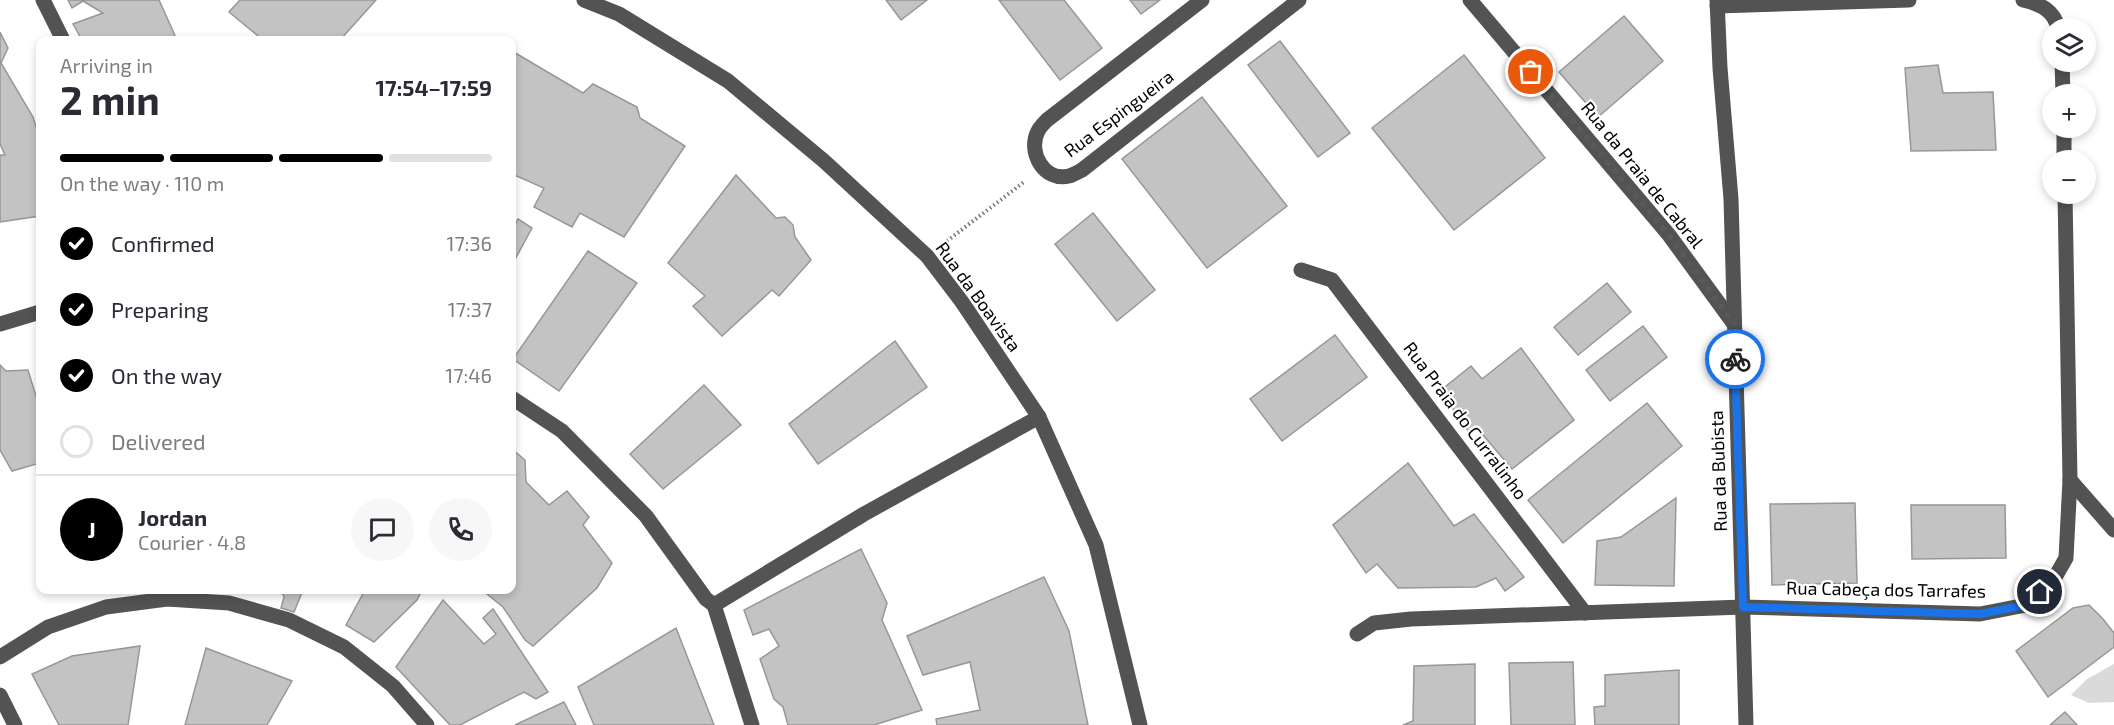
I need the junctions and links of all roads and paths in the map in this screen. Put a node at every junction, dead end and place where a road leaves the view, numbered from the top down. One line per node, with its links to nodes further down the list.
1 (43, 0): 10 (street)
2 (584, 0): 13 (street, Rua da Boavista)
3 (1202, 0): 11 (street, Rua Espingueira)
4 (1299, 0): 11 (street, Rua Espingueira)
5 (1470, 0): 17 (street, Rua da Praia de Cabral)
6 (1909, 0): 8 (street)
7 (2024, 0): 9 (street)
8 (1717, 3): 17 (street, Rua da Bubista)
9 (2053, 18)
10 (61, 36)
11 (1042, 168): 13 (path)
12 (2065, 204): 20 (street, Rua Cabeça dos Tarrafes)
13 (927, 256): 19 (street, Rua da Boavista)
14 (1301, 270): 24 (street, Rua Praia do Curralinho)
15 (36, 313): 16 (street)
16 (0, 324)
17 (1734, 324): 23 (street, Rua da Bubista)
18 (516, 401): 22 (street)
19 (1039, 417): 22 (street); 31 (street, Rua da Boavista)
20 (2070, 480): 21 (street); 23 (street, Rua Cabeça dos Tarrafes)
21 (2114, 530)
22 (714, 605): 30 (street)
23 (1743, 607): 24 (street, Rua Cabeça dos Tarrafes); 32 (street, Rua da Bubista)
24 (1585, 613): 25 (street, Rua Cabeça dos Tarrafes)
25 (1358, 634)
26 (0, 657): 29 (street)
27 (0, 695): 28 (street)
28 (15, 725)
29 (427, 725)
30 (752, 725)
31 (1140, 725)
32 (1746, 725)

